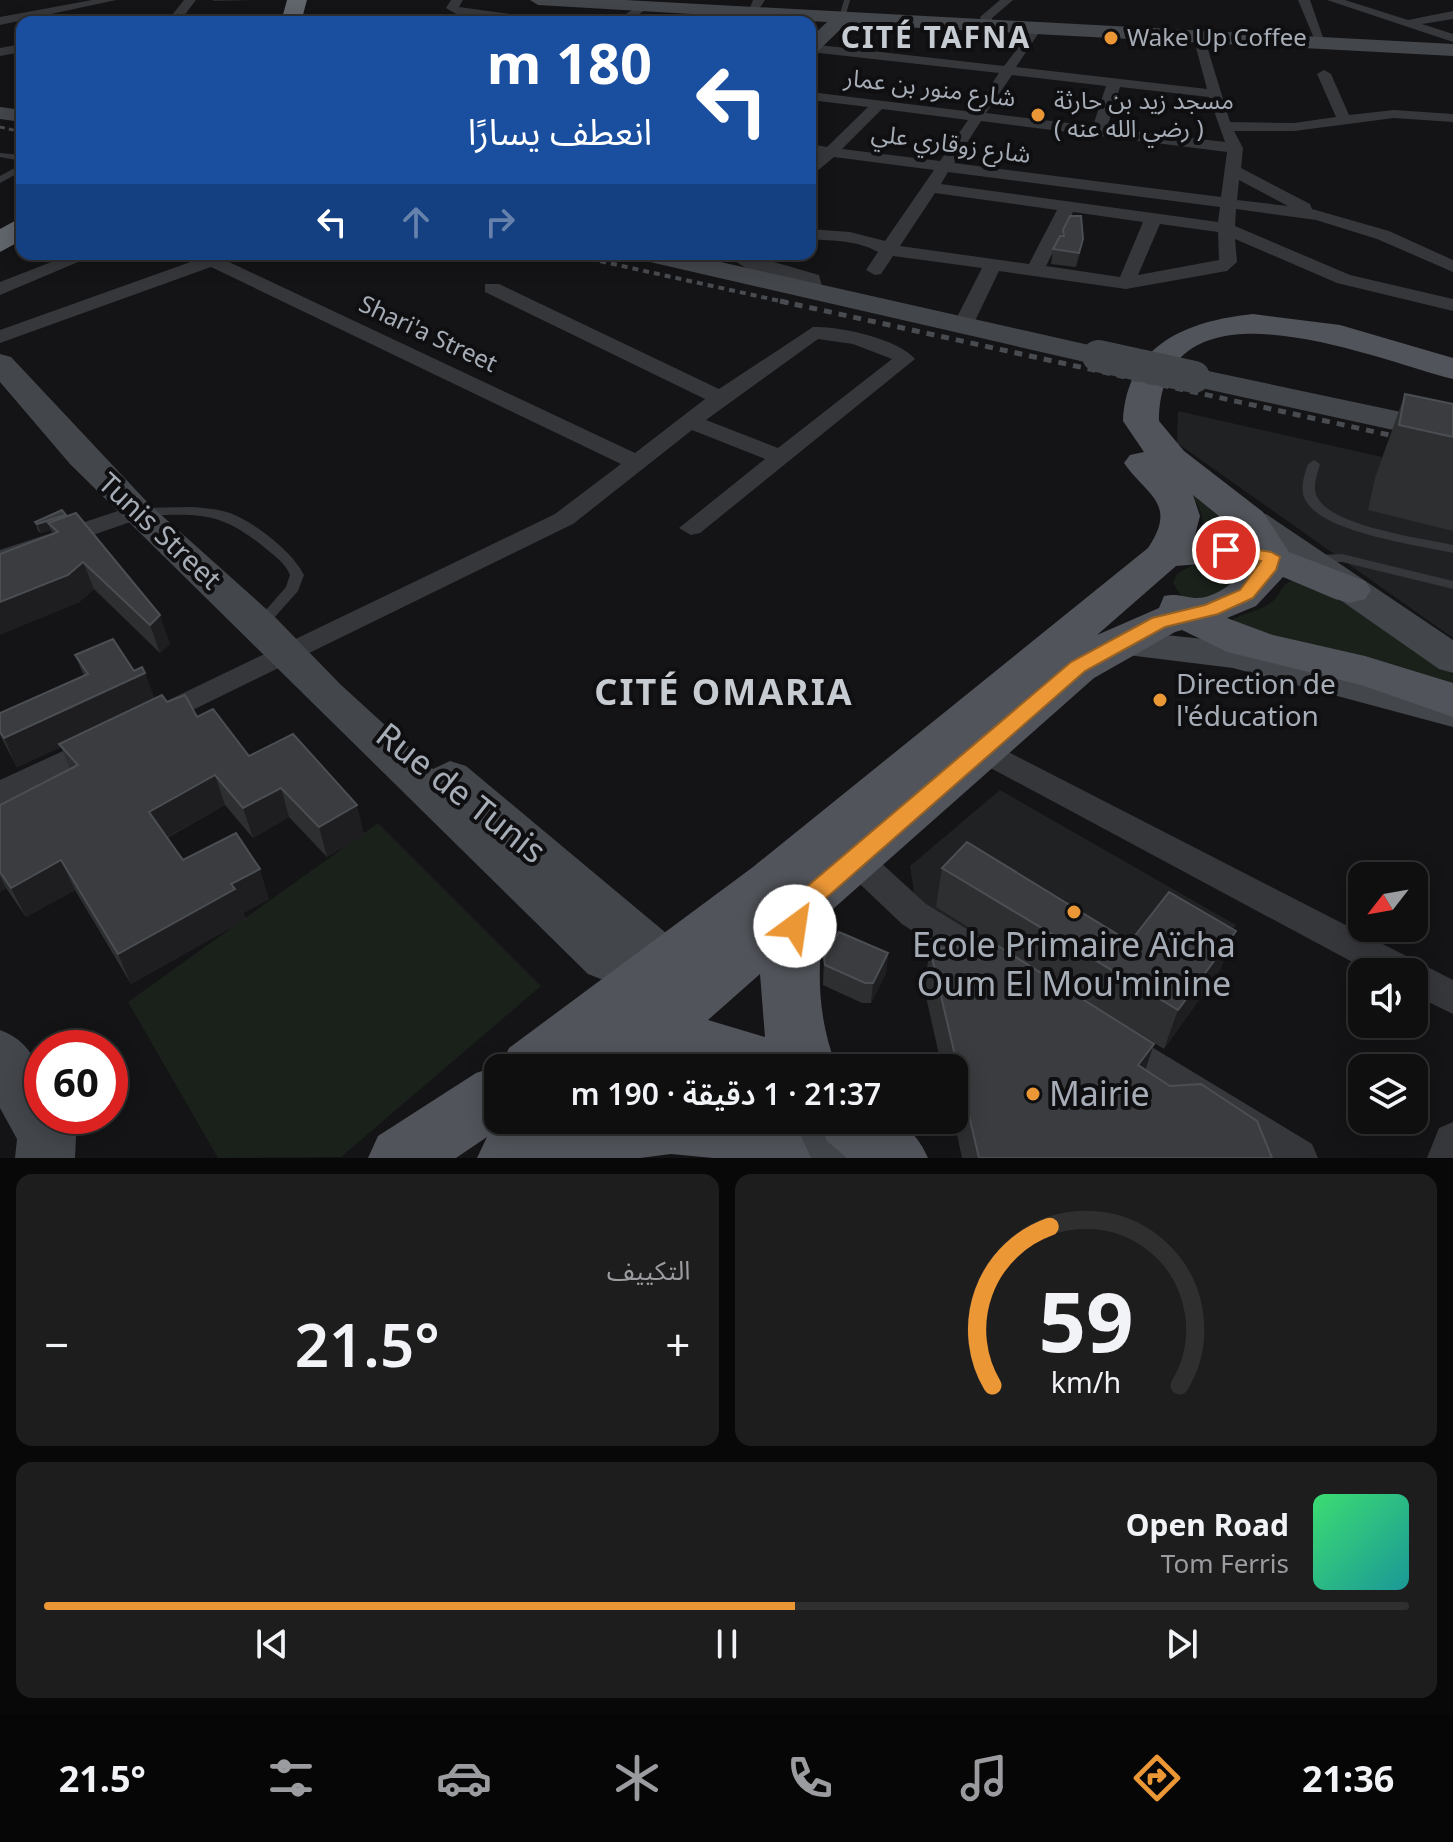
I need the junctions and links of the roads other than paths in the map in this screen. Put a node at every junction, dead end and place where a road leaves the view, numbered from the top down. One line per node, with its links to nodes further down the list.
1 (110, 0): 13 (street)
2 (190, 0): 14 (street)
3 (457, 0): 15 (street)
4 (538, 0): 9 (main road)
5 (1007, 0): 18 (street)
6 (1304, 0): 23 (street)
7 (1368, 0): 8 (street)
8 (1339, 2): 17 (street)
9 (645, 6): 10 (main road); 16 (street)
10 (755, 6): 11 (main road)
11 (844, 9): 18 (main road); 22 (main road)
12 (1453, 15): 17 (street)
13 (39, 16)
14 (175, 16)
15 (510, 16)
16 (629, 16)
17 (1407, 24): 21 (street)
18 (988, 26): 19 (main road)
19 (1036, 28): 20 (main road); 26 (street)
20 (1199, 36): 23 (main road); 29 (street)
21 (1453, 38)
22 (816, 41)
23 (1322, 43): 25 (main road)
24 (816, 49): 26 (street)
25 (1453, 50)
26 (1005, 70): 28 (street); 33 (street)
27 (1324, 74): 35 (street)
28 (1114, 83): 29 (street); 37 (street)
29 (1216, 94): 36 (street)
30 (816, 97): 31 (street, شارع منور بن عمار)
31 (879, 104): 33 (street, شارع منور بن عمار); 41 (street)
32 (1394, 114): 34 (street); 35 (street); 38 (street)
33 (976, 116): 37 (street, شارع منور بن عمار); 43 (street)
34 (1453, 118)
35 (1344, 120): 36 (street)
36 (1224, 126): 39 (street)
37 (1099, 130): 39 (street, شارع منور بن عمار)
38 (1453, 137)
39 (1235, 148): 44 (street)
40 (816, 150): 41 (street, شارع زوقاري علي)
41 (832, 152): 42 (street); 43 (street, شارع زوقاري علي)
42 (816, 167)
43 (941, 167): 45 (street); 47 (street, شارع زوقاري علي)
44 (1233, 170): 47 (street); 48 (street)
45 (930, 187): 46 (street); 55 (street)
46 (1068, 205): 50 (street); 65 (street)
47 (1229, 205): 49 (street, شارع زوقاري علي); 51 (street)
48 (1301, 207): 49 (street); 56 (street)
49 (1318, 215): 63 (street)
50 (1154, 217): 51 (street); 66 (street)
51 (1226, 228): 66 (street); 70 (street)
52 (16, 231): 54 (highway)
53 (816, 235): 55 (street)
54 (0, 243)
55 (888, 250): 62 (street); 64 (street)
56 (1453, 250)
57 (71, 260): 68 (street)
58 (202, 260): 72 (street)
59 (221, 260): 80 (street, Shari'a Street)
60 (677, 260): 69 (main road)
61 (744, 260): 69 (street)
62 (993, 265): 65 (street); 71 (street)
63 (1453, 267)
64 (875, 270)
65 (1035, 271): 66 (street)
66 (1126, 283)
67 (492, 288): 76 (street)
68 (0, 289)
69 (814, 291): 71 (main road)
70 (1453, 305)
71 (963, 325): 78 (main road, bridge)
72 (0, 337)
73 (1453, 357): 86 (main road)
74 (0, 363): 82 (main road, Tunis Street)
75 (1453, 369): 84 (main road)
76 (720, 398): 77 (street); 79 (street)
77 (691, 422): 79 (street); 80 (street)
78 (1453, 433)
79 (781, 457): 83 (street)
80 (636, 462): 93 (street)
81 (1314, 464): 85 (lane)
82 (136, 512): 87 (street); 91 (main road, Tunis Street); 91 (lane)
83 (691, 528)
84 (1276, 546): 86 (main road); 88 (lane); 89 (main road); 90 (main road)
85 (1453, 549)
86 (1163, 556): 90 (main road); 103 (main road)
87 (0, 559)
88 (1453, 585)
89 (1350, 590): 94 (main road)
90 (1188, 615): 92 (main road); 96 (main road)
91 (260, 625): 93 (main road, Tunis Street)
92 (1117, 643): 97 (main road); 98 (main road)
93 (287, 655): 95 (main road, Tunis Street); 99 (street)
94 (1453, 659)
95 (325, 694): 103 (main road, Rue de Tunis); 107 (main road, Rue de Tunis)
96 (1453, 701)
97 (1453, 712)
98 (983, 750): 100 (main road); 102 (street)
99 (0, 793)
100 (856, 860): 101 (main road); 104 (street)
101 (798, 908): 107 (main road); 111 (main road)
102 (1377, 958)
103 (666, 963): 107 (main road)
104 (1020, 981)
105 (1428, 985): 106 (street)
106 (1453, 998)
107 (622, 1016): 109 (main road); 110 (main road)
108 (1086, 1023): 125 (street)
109 (556, 1054)
110 (741, 1054)
111 (800, 1054)
112 (0, 1055): 118 (main road)
113 (484, 1102): 119 (main road)
114 (535, 1134): 120 (main road)
115 (819, 1134): 123 (main road)
116 (867, 1134): 124 (main road)
117 (1453, 1141): 126 (street)
118 (45, 1158)
119 (401, 1158)
120 (510, 1158)
121 (564, 1158): 122 (main road)
122 (778, 1158)
123 (848, 1158)
124 (895, 1158)
125 (1298, 1158)
126 (1447, 1158)

